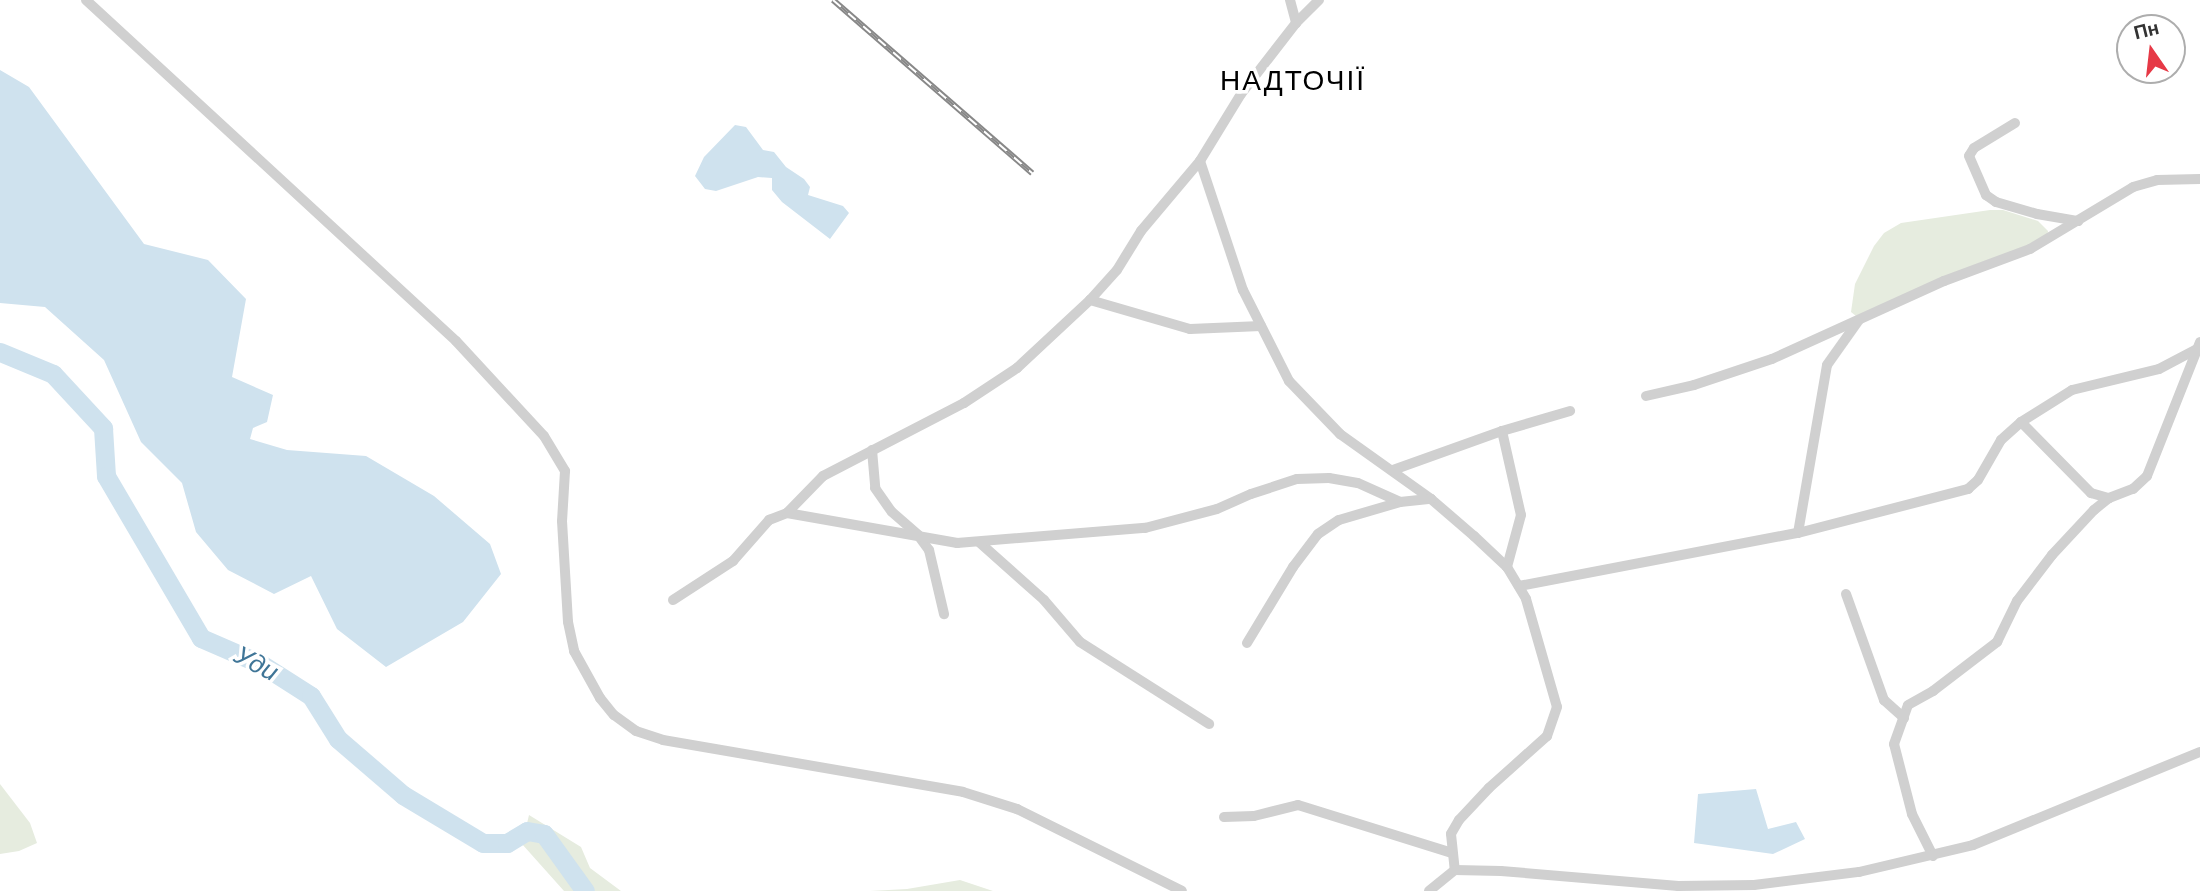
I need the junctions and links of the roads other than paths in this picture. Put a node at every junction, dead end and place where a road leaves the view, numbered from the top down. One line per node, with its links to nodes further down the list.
1 (86, 0): 39 (street)
2 (1290, 0): 4 (street)
3 (1319, 0): 4 (street)
4 (1296, 23): 6 (street)
5 (2015, 123): 8 (street)
6 (1199, 161): 9 (street); 11 (street)
7 (2200, 179): 8 (street)
8 (2078, 221): 10 (street)
9 (1090, 300): 11 (street); 17 (street)
10 (1861, 318): 13 (street); 23 (street)
11 (1261, 326): 18 (street)
12 (2198, 346): 15 (street); 19 (street)
13 (1646, 396)
14 (1570, 411): 16 (street)
15 (2021, 422): 19 (street); 23 (street)
16 (1502, 431): 18 (street); 26 (street)
17 (872, 450): 22 (street); 24 (street)
18 (1393, 470): 20 (street)
19 (2109, 498): 32 (street)
20 (1431, 499): 21 (street); 26 (street)
21 (1401, 502): 25 (street); 31 (street)
22 (787, 513): 24 (street); 29 (street)
23 (1798, 533): 27 (street)
24 (918, 535): 25 (street); 30 (street)
25 (979, 542): 33 (street)
26 (1507, 567): 27 (street)
27 (1519, 586): 36 (street)
28 (1846, 594): 32 (street)
29 (673, 600)
30 (944, 614)
31 (1247, 643)
32 (1904, 718): 37 (street)
33 (1209, 724)
34 (2200, 752): 37 (street)
35 (1224, 817): 36 (street)
36 (1452, 853): 38 (street)
37 (1933, 856): 38 (street)
38 (1454, 870): 40 (street)
39 (1182, 891)
40 (1429, 891)

